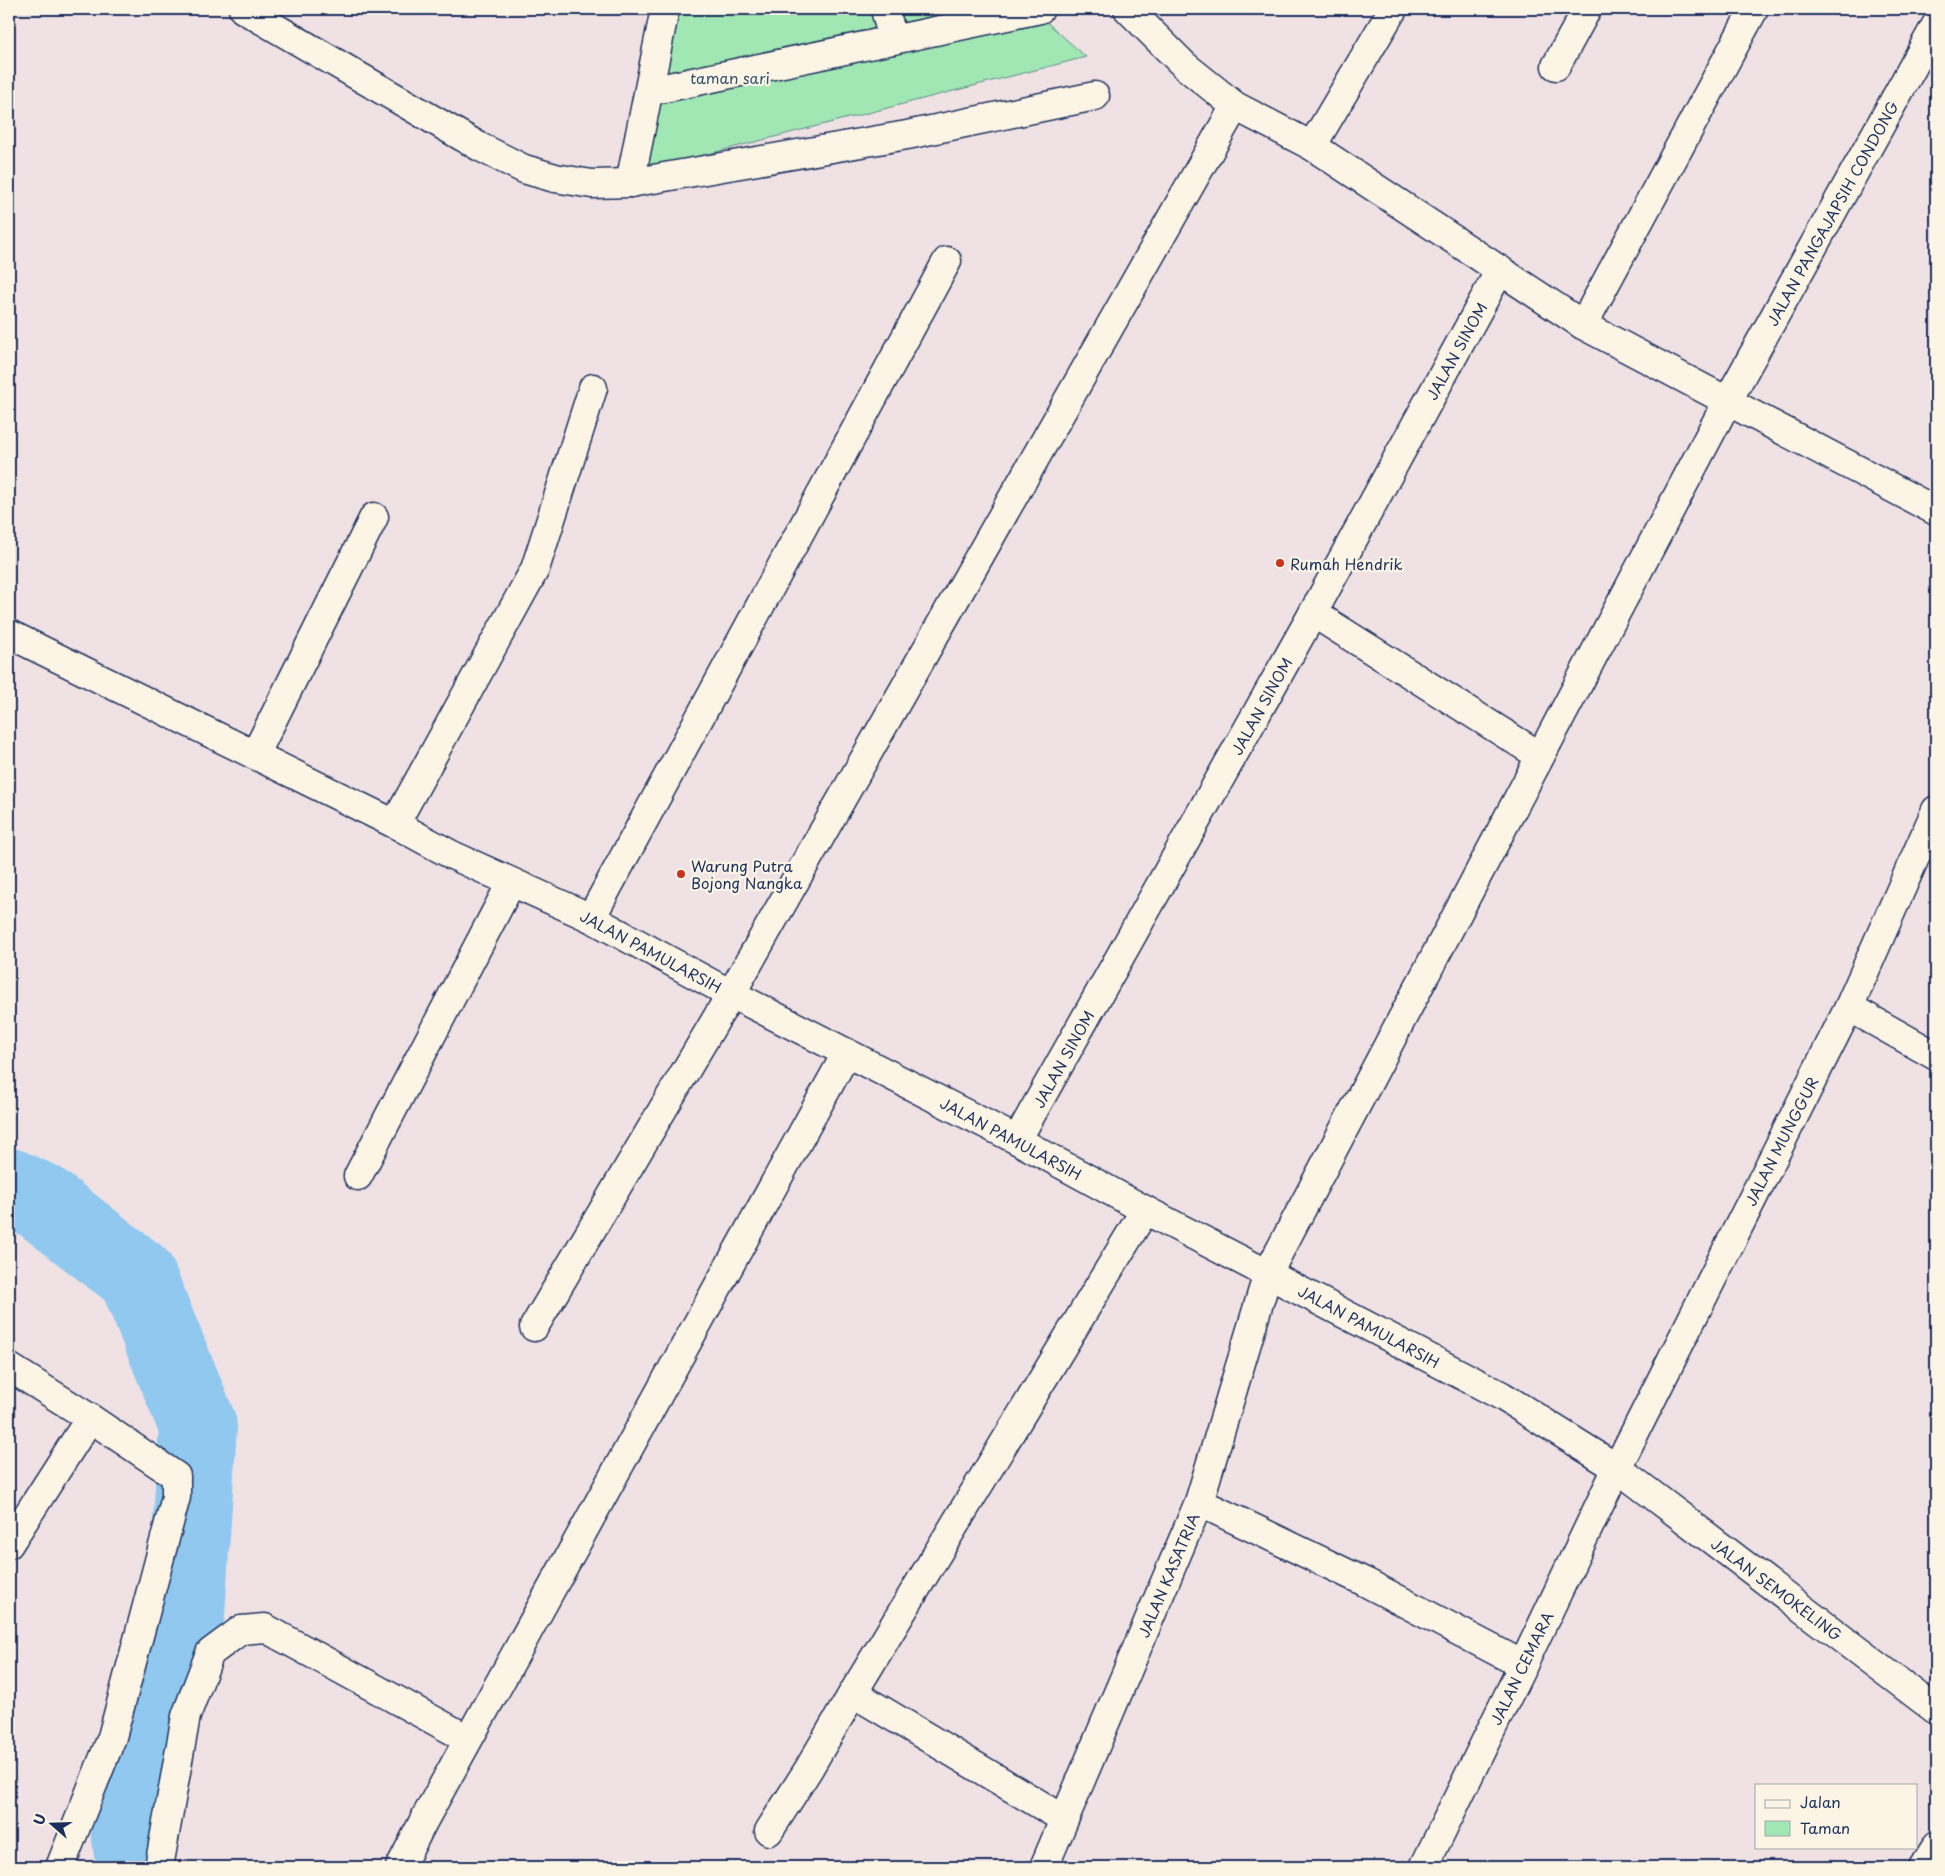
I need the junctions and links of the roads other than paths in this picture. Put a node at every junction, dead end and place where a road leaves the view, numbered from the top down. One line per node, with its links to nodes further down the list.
1 (243, 9): 16 (street)
2 (665, 9): 12 (street)
3 (884, 9): 10 (street)
4 (1040, 9): 10 (street)
5 (1128, 9): 14 (street)
6 (1393, 9): 15 (street)
7 (1587, 9): 11 (street)
8 (1754, 9): 19 (street)
9 (1936, 25): 21 (street, JALAN PANGAJAPSIH CONDONG)
10 (893, 40): 12 (street)
11 (1556, 66)
12 (650, 91): 16 (street)
13 (1095, 96): 16 (street)
14 (1235, 106): 15 (street); 32 (street)
15 (1312, 146): 18 (street)
16 (630, 183)
17 (947, 261): 31 (street)
18 (1500, 270): 19 (street); 24 (street, JALAN SINOM)
19 (1583, 325): 21 (street)
20 (593, 388): 29 (street)
21 (1727, 402): 22 (street); 27 (street, JALAN PANGAJAPSIH CONDONG)
22 (1936, 511)
23 (374, 517): 26 (street)
24 (1313, 613): 27 (street); 36 (street, JALAN SINOM)
25 (9, 634): 26 (street, JALAN PAMULARSIH)
26 (255, 755): 29 (street, JALAN PAMULARSIH)
27 (1540, 756): 39 (street, JALAN KASATRIA)
28 (1936, 810): 33 (street, JALAN MUNGGUR)
29 (396, 824): 30 (street, JALAN PAMULARSIH)
30 (512, 883): 31 (street, JALAN PAMULARSIH); 37 (street)
31 (591, 918): 32 (street, JALAN PAMULARSIH)
32 (731, 994): 34 (street, JALAN PAMULARSIH); 40 (street)
33 (1849, 1007): 35 (street); 43 (street, JALAN MUNGGUR)
34 (846, 1054): 36 (street, JALAN PAMULARSIH); 49 (street)
35 (1936, 1056)
36 (1018, 1140): 38 (street, JALAN PAMULARSIH)
37 (358, 1176)
38 (1145, 1210): 39 (street, JALAN PAMULARSIH); 47 (street)
39 (1268, 1273): 43 (street, JALAN PAMULARSIH); 44 (street, JALAN KASATRIA)
40 (534, 1327)
41 (9, 1367): 42 (street)
42 (90, 1418): 45 (street); 53 (street)
43 (1617, 1468): 46 (street, JALAN CEMARA); 48 (street, JALAN SEMOKELING)
44 (1199, 1502): 46 (street); 50 (street, JALAN KASATRIA)
45 (9, 1544)
46 (1524, 1665): 57 (street, JALAN CEMARA)
47 (853, 1692): 50 (street); 51 (street)
48 (1936, 1710)
49 (468, 1739): 54 (street); 55 (street)
50 (1064, 1819): 56 (street, JALAN KASATRIA)
51 (769, 1831)
52 (1936, 1846): 58 (street)
53 (60, 1867)
54 (159, 1867)
55 (400, 1867)
56 (1044, 1867)
57 (1424, 1867)
58 (1923, 1867)

